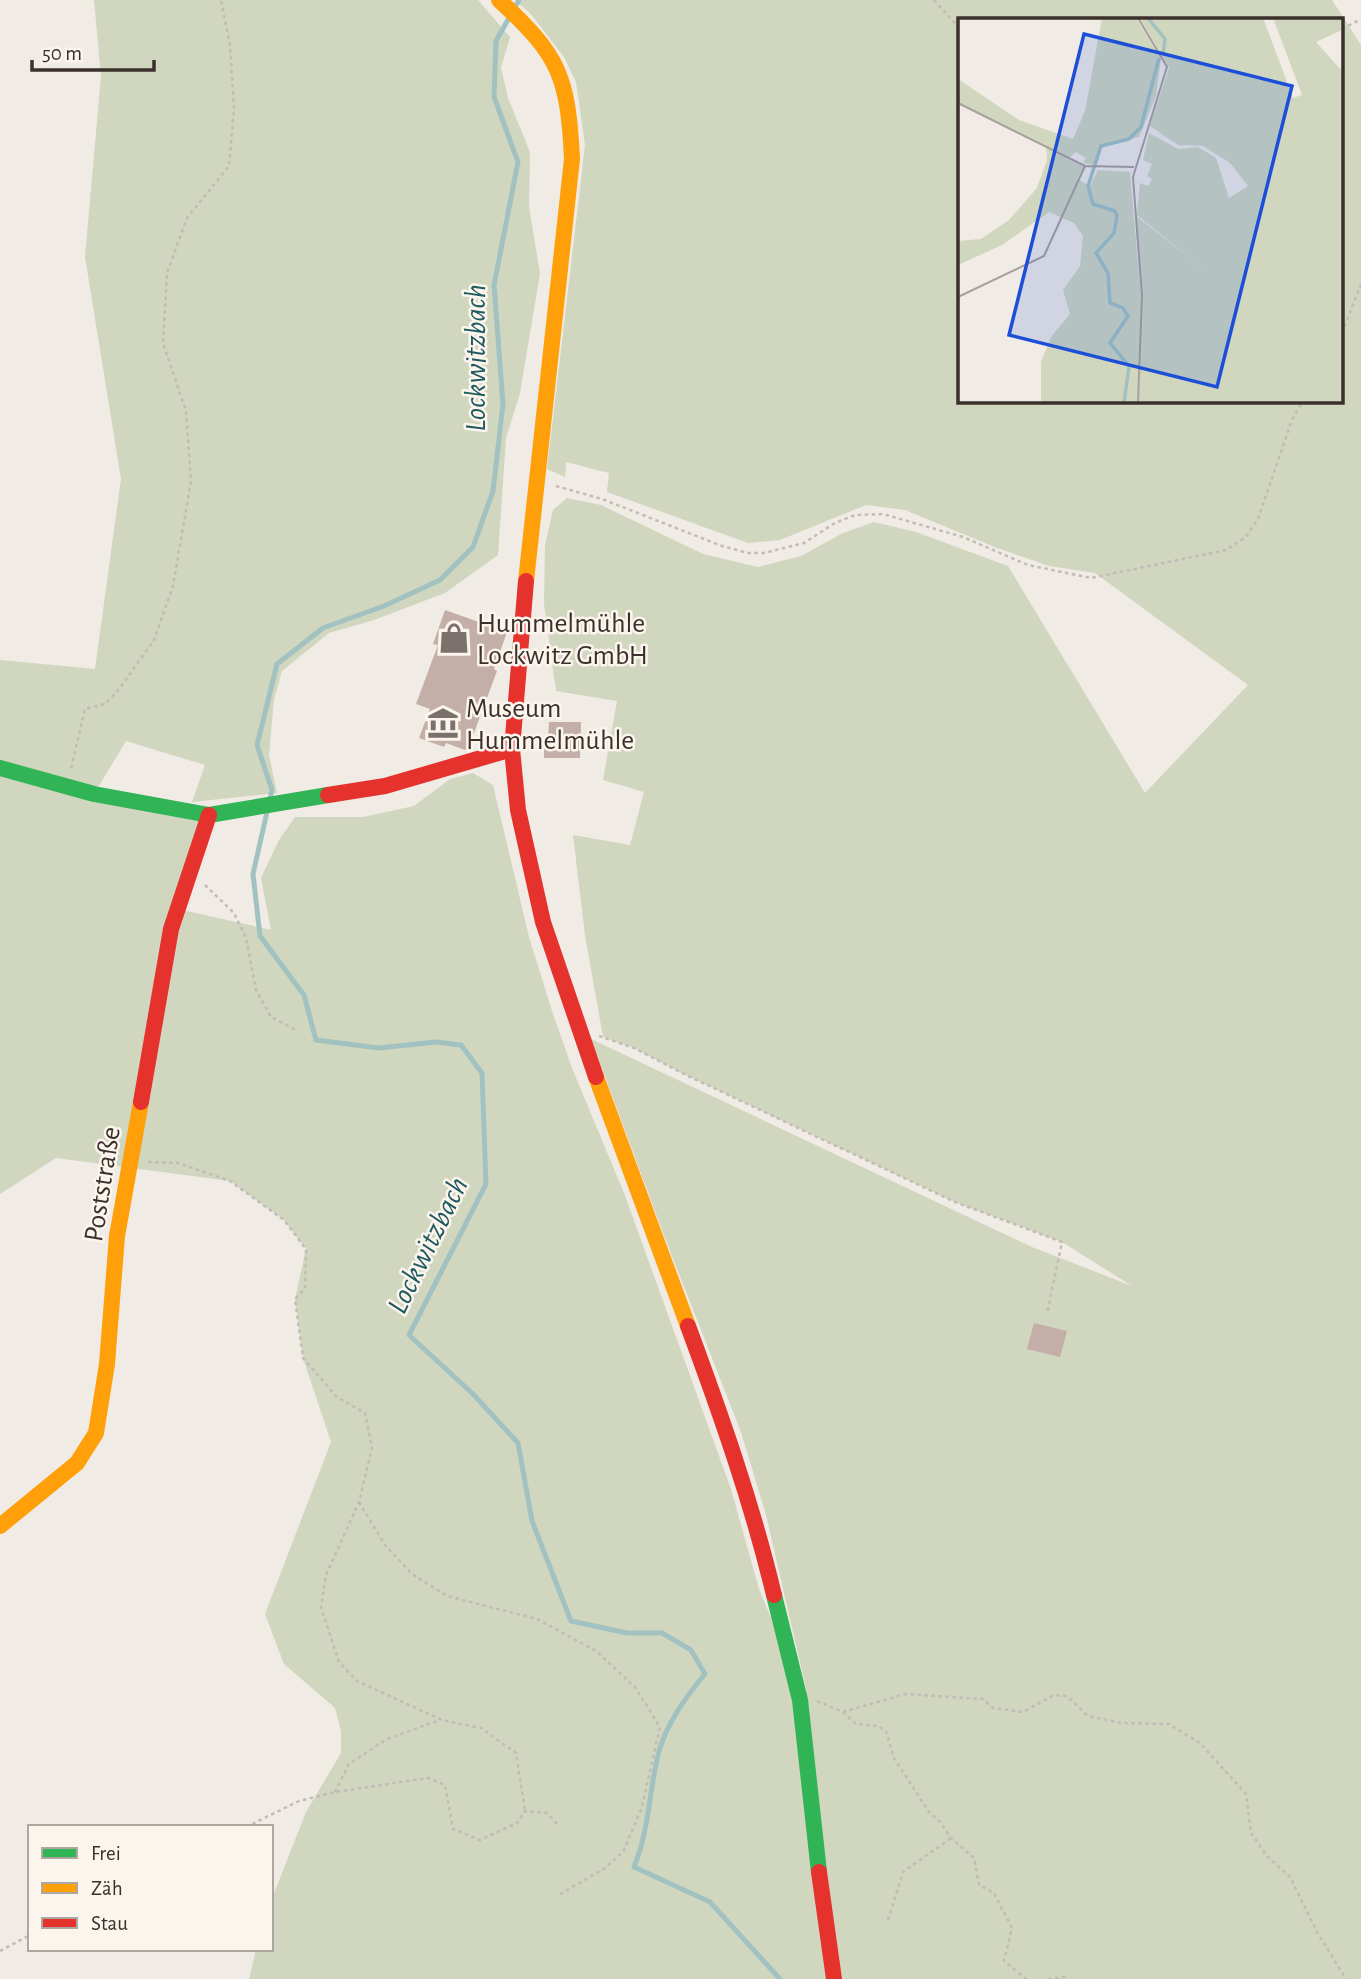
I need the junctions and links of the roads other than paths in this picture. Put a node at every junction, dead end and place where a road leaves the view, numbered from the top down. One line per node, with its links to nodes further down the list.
1 (501, 2): 2 (main road)
2 (512, 749): 4 (main road); 6 (main road)
3 (0, 768): 4 (main road)
4 (208, 815): 5 (main road, Poststraße)
5 (0, 1526)
6 (835, 1979)

